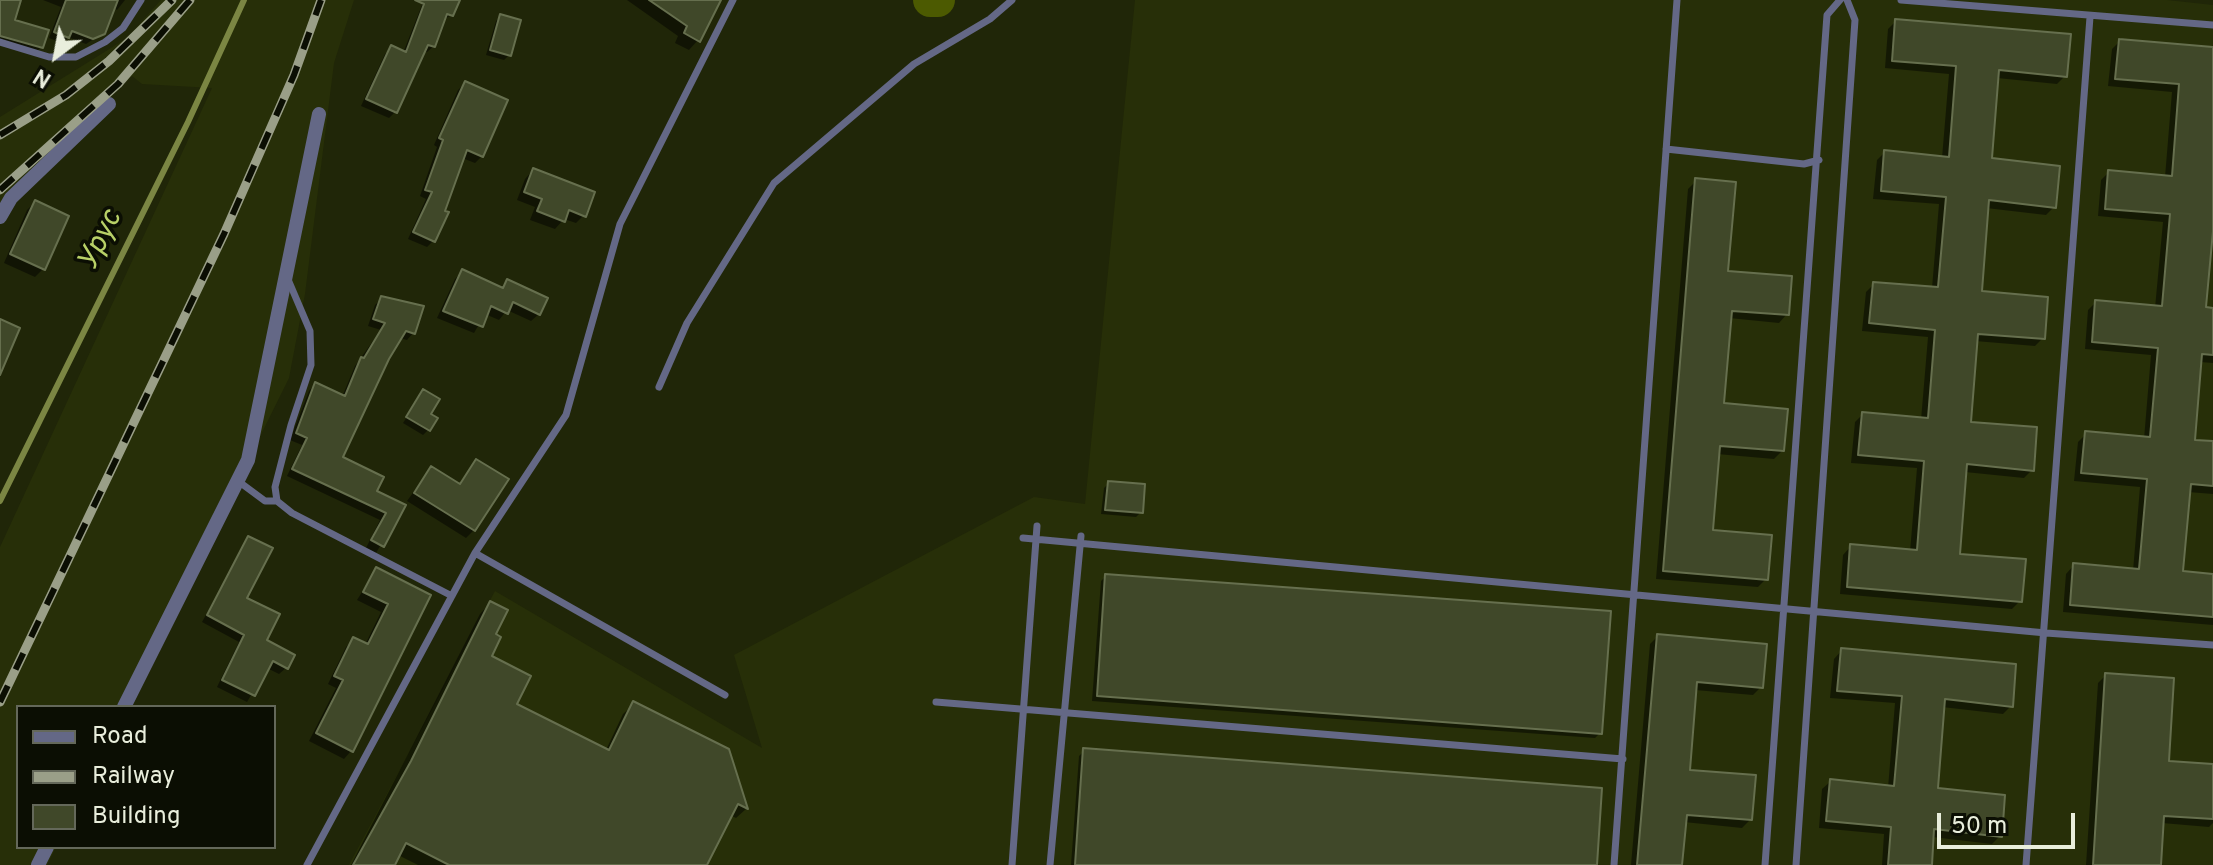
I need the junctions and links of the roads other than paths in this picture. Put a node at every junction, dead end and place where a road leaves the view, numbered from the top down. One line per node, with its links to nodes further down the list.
1 (141, 0): 10 (lane)
2 (733, 0): 24 (lane)
3 (1012, 0): 17 (lane)
4 (1677, 0): 13 (lane)
5 (1840, 0): 14 (lane)
6 (1847, 0): 28 (lane)
7 (1901, 0): 8 (lane)
8 (2090, 17): 9 (lane); 29 (lane)
9 (2213, 25)
10 (0, 42)
11 (109, 104): 15 (street)
12 (319, 114): 16 (street)
13 (1666, 149): 14 (lane); 25 (lane)
14 (1819, 160): 27 (lane)
15 (0, 217)
16 (286, 274): 18 (street); 19 (lane)
17 (659, 387)
18 (238, 481): 19 (lane); 33 (street)
19 (277, 501): 26 (lane)
20 (1037, 526): 22 (lane)
21 (1023, 538): 22 (lane)
22 (1036, 539): 23 (lane); 34 (lane)
23 (1081, 540): 25 (lane); 35 (lane)
24 (475, 553): 26 (lane); 31 (lane)
25 (1635, 593): 27 (lane); 36 (lane)
26 (452, 596): 37 (lane)
27 (1782, 609): 28 (lane); 41 (lane)
28 (1814, 612): 29 (lane); 42 (lane)
29 (2046, 633): 30 (lane); 43 (lane)
30 (2213, 645)
31 (725, 695)
32 (936, 702): 34 (lane)
33 (125, 705)
34 (1024, 709): 35 (lane); 38 (lane)
35 (1065, 712): 36 (lane); 39 (lane)
36 (1623, 759): 40 (lane)
37 (307, 865)
38 (1012, 865)
39 (1050, 865)
40 (1614, 865)
41 (1765, 865)
42 (1796, 865)
43 (2026, 865)

